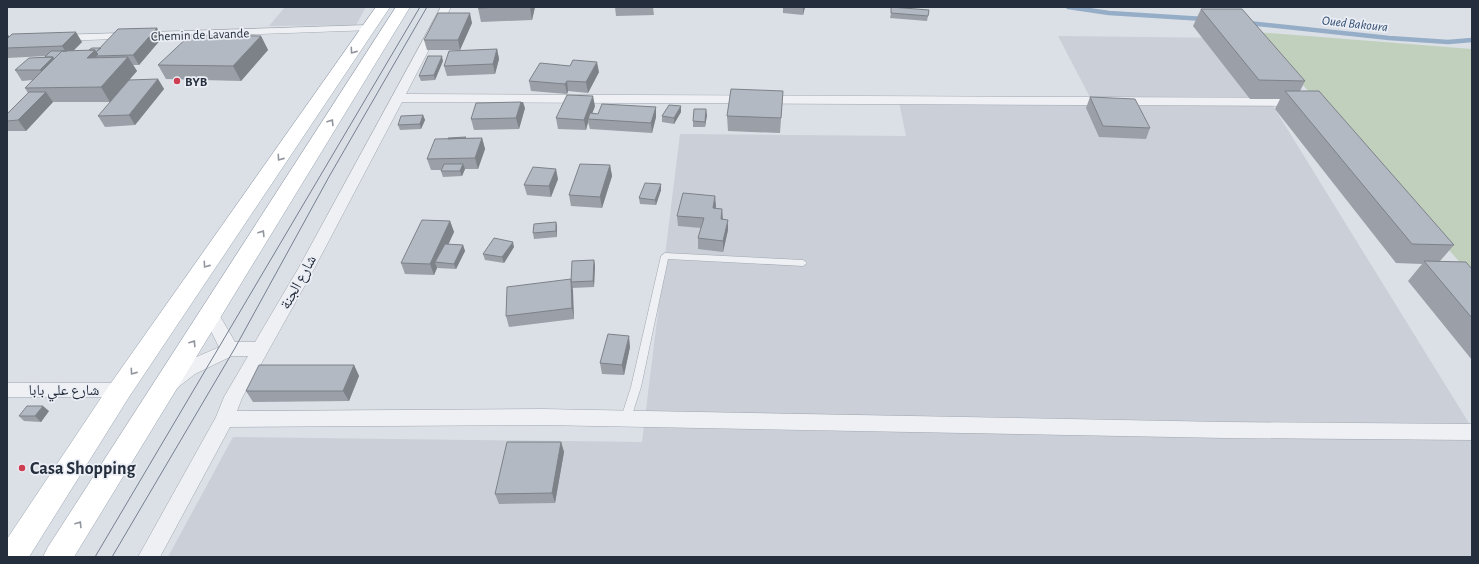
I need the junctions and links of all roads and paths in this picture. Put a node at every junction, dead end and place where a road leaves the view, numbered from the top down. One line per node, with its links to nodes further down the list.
1 (383, 7): 4 (main road)
2 (404, 7): 9 (main road, one-way to 2)
3 (446, 7): 6 (street, شارع الجنة)
4 (369, 28): 5 (street, Chemin de Lavande); 13 (main road, one-way to 13)
5 (46, 38)
6 (398, 98): 7 (street); 11 (street, شارع الجنة)
7 (1302, 102)
8 (803, 263): 15 (lane)
9 (211, 315): 10 (street); 14 (main road, one-way to 9)
10 (230, 349): 11 (street); 14 (street)
11 (260, 349): 16 (street, شارع الجنة)
12 (7, 390): 13 (street, شارع علي بابا)
13 (120, 390): 18 (main road)
14 (162, 392): 19 (main road, one-way to 14)
15 (626, 418): 16 (street); 17 (street)
16 (225, 419): 20 (street, شارع الجنة)
17 (1472, 432)
18 (12, 557)
19 (58, 557)
20 (149, 557)

